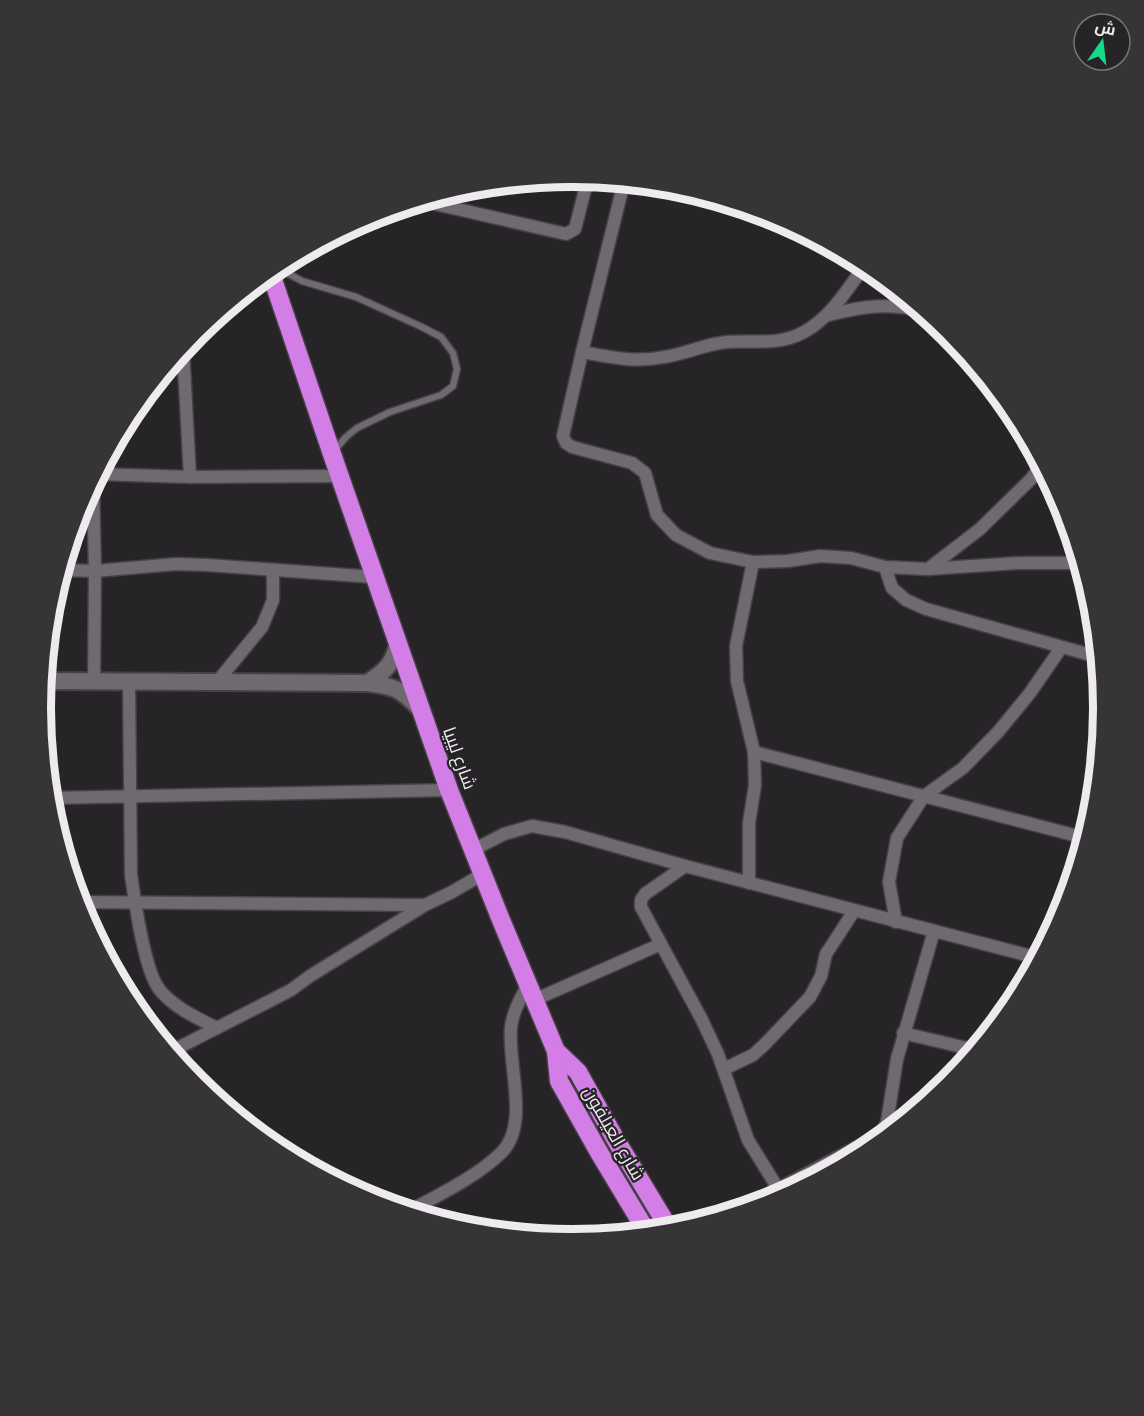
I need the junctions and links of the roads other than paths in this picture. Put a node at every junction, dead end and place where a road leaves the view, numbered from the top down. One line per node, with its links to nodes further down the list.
1 (586, 187): 3 (street)
2 (622, 189): 9 (street)
3 (445, 203)
4 (859, 274): 8 (street)
5 (281, 276): 11 (lane)
6 (273, 282): 11 (highway, شارع ليبيا)
7 (904, 307): 8 (street)
8 (829, 315): 9 (street)
9 (582, 352): 17 (street)
10 (184, 360): 15 (street)
11 (332, 454): 14 (highway, شارع ليبيا)
12 (1036, 472): 20 (street)
13 (107, 474): 15 (street)
14 (340, 476): 15 (street); 24 (highway, شارع ليبيا)
15 (190, 477)
16 (93, 504): 23 (street)
17 (753, 561): 19 (street); 34 (street)
18 (1072, 563): 20 (street)
19 (885, 567): 20 (street); 26 (street)
20 (927, 569)
21 (70, 570): 23 (street)
22 (273, 570): 23 (street); 24 (street); 31 (street)
23 (95, 571): 29 (street)
24 (374, 577): 25 (highway, شارع ليبيا)
25 (398, 642): 32 (street); 33 (highway, شارع ليبيا)
26 (1061, 648): 27 (street); 37 (street)
27 (1090, 655)
28 (52, 681): 29 (street)
29 (94, 682): 30 (street)
30 (129, 682): 31 (street); 36 (street)
31 (217, 682): 32 (street)
32 (367, 682): 33 (street)
33 (421, 710): 35 (highway, شارع ليبيا)
34 (754, 752): 37 (street); 43 (street)
35 (449, 790): 36 (street); 40 (highway, شارع ليبيا)
36 (130, 795): 38 (street); 45 (street)
37 (924, 796): 39 (street); 48 (street)
38 (59, 798)
39 (1077, 835)
40 (472, 850): 41 (street); 42 (highway, شارع ليبيا)
41 (686, 866): 43 (street); 50 (street)
42 (483, 874): 46 (street); 52 (highway, شارع ليبيا)
43 (749, 883): 47 (street)
44 (89, 902): 45 (street)
45 (135, 903): 46 (street); 53 (street)
46 (425, 905): 53 (street)
47 (854, 911): 48 (street); 58 (street)
48 (896, 922): 49 (street)
49 (934, 932): 51 (street); 54 (street)
50 (661, 944): 52 (street); 58 (street)
51 (1030, 956)
52 (531, 992): 57 (highway, شارع ليبيا); 61 (street)
53 (217, 1028): 55 (street)
54 (903, 1033): 56 (street); 59 (street)
55 (177, 1048)
56 (967, 1048)
57 (556, 1050): 62 (highway, شارع ليبيا); 63 (highway, شارع العيلفون)
58 (724, 1069): 60 (street)
59 (892, 1119)
60 (777, 1186)
61 (419, 1205)
62 (664, 1221)
63 (643, 1225)

